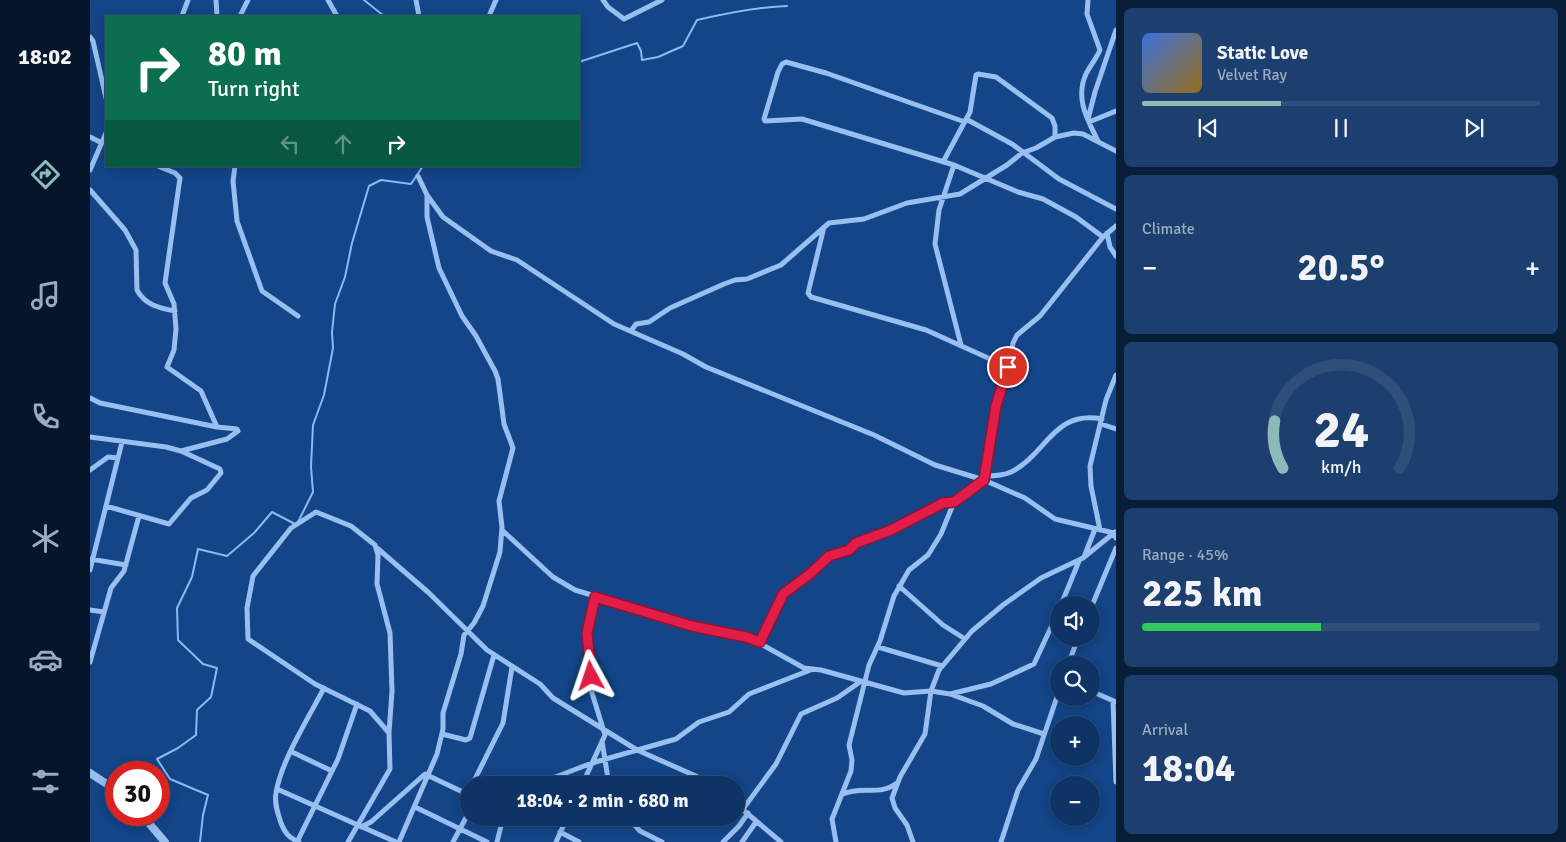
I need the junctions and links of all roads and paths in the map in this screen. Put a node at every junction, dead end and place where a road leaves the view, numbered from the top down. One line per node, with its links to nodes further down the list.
1 (188, 0): 10 (street)
2 (216, 0): 11 (street)
3 (248, 0): 12 (street)
4 (328, 0): 13 (street)
5 (416, 0): 14 (street)
6 (496, 0): 15 (street)
7 (603, 0): 8 (street)
8 (662, 0)
9 (1088, 0): 21 (street)
10 (182, 15)
11 (217, 15)
12 (240, 15)
13 (336, 15)
14 (419, 15)
15 (489, 15)
16 (1115, 33): 21 (street)
17 (90, 37): 18 (street)
18 (105, 93)
19 (1116, 111): 21 (street)
20 (966, 121): 24 (street); 28 (street); 29 (street); 29 (street)
21 (1088, 121): 25 (street)
22 (105, 136): 26 (street)
23 (90, 137): 26 (street)
24 (1055, 137): 25 (street); 28 (street)
25 (1098, 142): 27 (street)
26 (102, 143): 33 (street)
27 (1116, 151)
28 (1022, 153): 35 (street); 39 (street)
29 (943, 162): 30 (street)
30 (954, 165): 35 (street); 38 (street)
31 (161, 167): 44 (street)
32 (235, 167): 45 (street)
33 (90, 170)
34 (418, 176): 37 (street)
35 (986, 179): 38 (street); 42 (street)
36 (90, 190): 44 (street)
37 (427, 195): 46 (street); 63 (street)
38 (943, 198): 41 (street); 47 (street)
39 (1116, 209)
40 (1116, 226): 42 (street)
41 (824, 227): 46 (street); 47 (street)
42 (1105, 235): 43 (street); 48 (street)
43 (1116, 256)
44 (175, 311): 52 (street)
45 (298, 316)
46 (631, 331): 59 (street)
47 (961, 346): 48 (street)
48 (1008, 367): 59 (street)
49 (1116, 375): 51 (street)
50 (91, 400): 52 (street)
51 (1101, 422): 53 (street); 59 (street); 64 (street)
52 (217, 427): 56 (street)
53 (1116, 429)
54 (90, 437): 55 (street)
55 (122, 442): 56 (street); 57 (street)
56 (181, 451): 62 (street)
57 (118, 458): 58 (street); 61 (street)
58 (90, 470)
59 (984, 478): 60 (street); 64 (street)
60 (954, 502): 72 (street); 81 (street)
61 (106, 506): 62 (street); 68 (street)
62 (140, 516): 70 (street)
63 (502, 530): 75 (street); 79 (street)
64 (1097, 530): 65 (street); 69 (street)
65 (1115, 534): 69 (street)
66 (377, 548): 79 (street); 89 (street); 97 (street)
67 (1116, 548): 74 (street)
68 (91, 559): 70 (street); 71 (street)
69 (1081, 559): 73 (street); 80 (street)
70 (126, 565): 77 (street)
71 (90, 570)
72 (899, 586): 80 (street); 82 (street)
73 (1065, 596)
74 (1096, 596)
75 (595, 597): 81 (street); 96 (street)
76 (90, 610): 77 (street)
77 (104, 612): 84 (street)
78 (1050, 629): 91 (street)
79 (469, 631): 83 (street); 98 (street)
80 (965, 639): 85 (street)
81 (760, 642): 87 (street)
82 (878, 647): 85 (street); 88 (street)
83 (494, 655): 86 (street); 98 (street)
84 (90, 662)
85 (942, 666): 90 (street)
86 (512, 667): 96 (street); 108 (street)
87 (814, 669): 88 (street); 101 (street)
88 (862, 683): 90 (street); 118 (street); 121 (street)
89 (324, 688): 94 (street); 102 (street)
90 (931, 691): 91 (street); 115 (street)
91 (950, 694): 99 (street)
92 (1100, 695): 93 (street)
93 (1115, 701): 113 (street)
94 (357, 704): 97 (street); 105 (street)
95 (1054, 706): 99 (street)
96 (603, 729): 100 (street); 101 (street)
97 (389, 733): 124 (street)
98 (442, 734): 107 (street)
99 (1044, 734): 147 (street)
100 (602, 741): 103 (street); 104 (street)
101 (637, 750): 103 (street); 112 (street)
102 (292, 752): 105 (street); 116 (street)
103 (604, 760): 104 (street); 111 (street)
104 (592, 763): 109 (street); 110 (street)
105 (332, 771): 119 (street)
106 (90, 773): 114 (street)
107 (429, 776): 117 (street); 120 (street); 124 (street)
108 (477, 776)
109 (554, 776)
110 (586, 776)
111 (607, 776)
112 (696, 776)
113 (1116, 782)
114 (105, 783)
115 (897, 783): 118 (street); 146 (street)
116 (277, 789): 119 (street); 133 (street)
117 (460, 790)
118 (843, 794): 145 (street)
119 (316, 805): 124 (street); 133 (street)
120 (414, 807): 130 (street); 135 (street)
121 (745, 811): 122 (street)
122 (756, 822): 143 (street); 144 (street)
123 (151, 826): 132 (street)
124 (359, 826): 134 (street); 135 (street)
125 (462, 826): 130 (street)
126 (501, 826): 138 (street)
127 (563, 826): 131 (street)
128 (635, 826): 141 (street)
129 (739, 826): 142 (street)
130 (460, 830): 136 (street); 137 (street)
131 (560, 832): 139 (street); 140 (street)
132 (165, 842)
133 (298, 842)
134 (348, 842)
135 (397, 842)
136 (453, 842)
137 (487, 842)
138 (496, 842)
139 (556, 842)
140 (579, 842)
141 (662, 842)
142 (723, 842)
143 (742, 842)
144 (781, 842)
145 (836, 842)
146 (912, 842)
147 (1001, 842)

